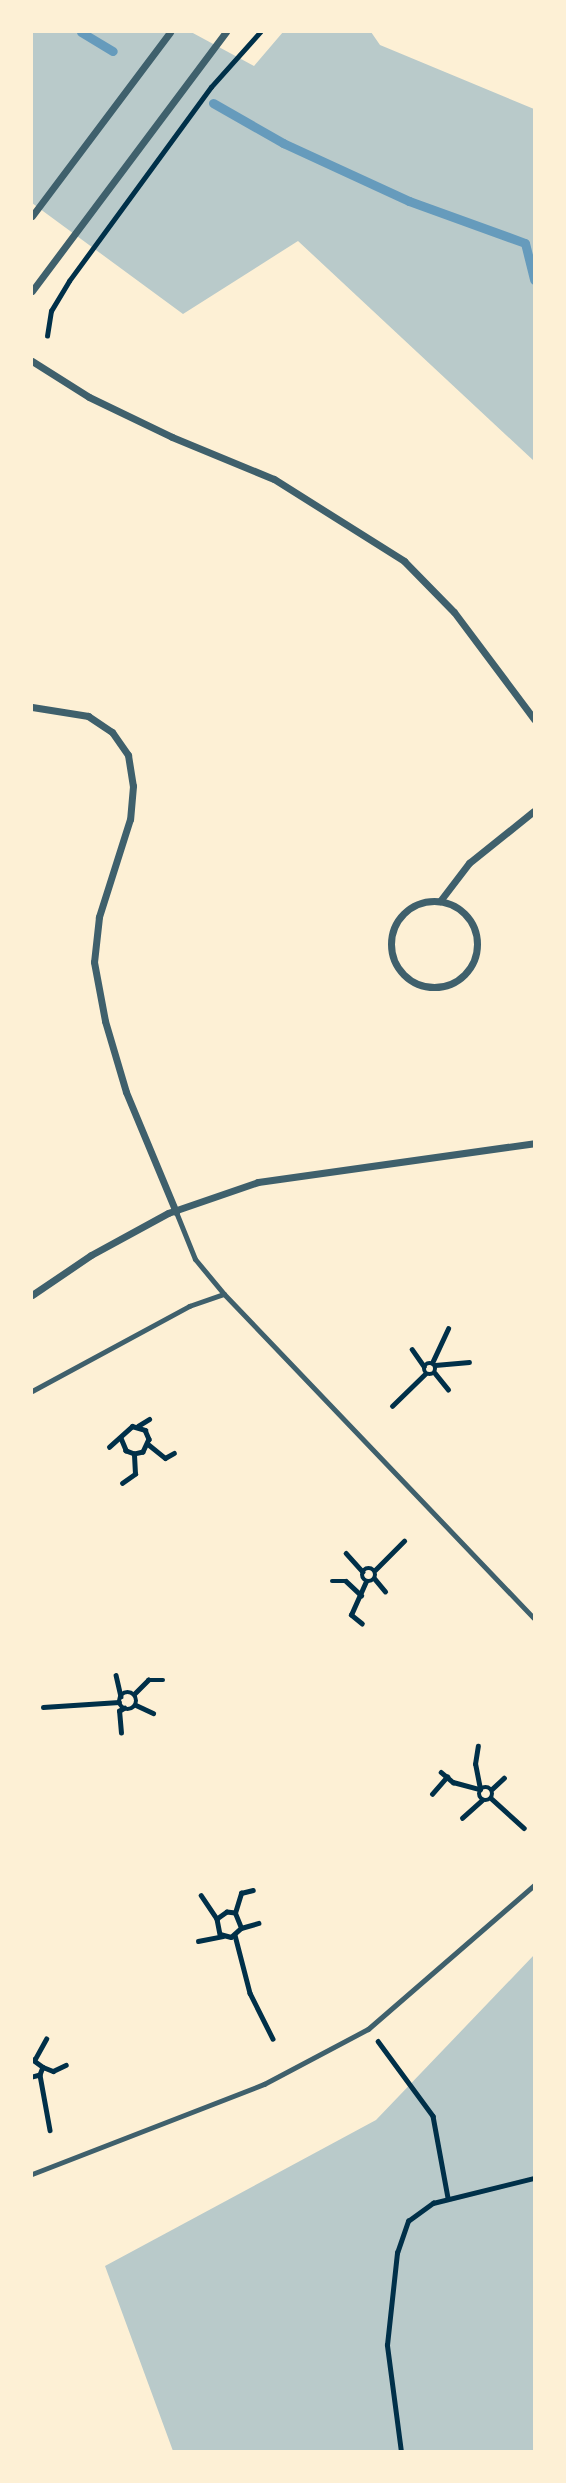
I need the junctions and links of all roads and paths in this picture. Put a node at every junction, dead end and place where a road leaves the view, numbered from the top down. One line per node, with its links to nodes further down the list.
1 (170, 32): 4 (street)
2 (226, 32): 5 (street)
3 (260, 32): 6 (path)
4 (32, 216)
5 (32, 291)
6 (47, 336)
7 (32, 360): 9 (street)
8 (32, 707): 13 (street)
9 (534, 719)
10 (534, 811): 11 (street)
11 (440, 901): 11 (street)
12 (534, 1143): 13 (street)
13 (176, 1212): 14 (lane); 15 (street)
14 (224, 1294): 24 (lane); 43 (lane)
15 (32, 1295)
16 (448, 1328): 19 (path)
17 (412, 1349): 20 (path)
18 (469, 1362): 19 (path)
19 (434, 1364): 20 (path); 21 (path)
20 (424, 1366): 22 (path)
21 (435, 1373): 22 (path); 23 (path)
22 (425, 1374): 25 (path)
23 (448, 1389)
24 (32, 1391)
25 (392, 1406)
26 (149, 1419): 27 (path)
27 (137, 1426): 28 (path); 29 (path)
28 (121, 1439): 30 (path); 32 (path)
29 (148, 1444): 31 (path); 32 (path)
30 (109, 1447)
31 (174, 1453)
32 (134, 1454): 33 (path)
33 (122, 1483)
34 (404, 1541): 36 (path)
35 (346, 1553): 37 (path)
36 (374, 1570): 37 (path); 38 (path)
37 (363, 1572): 40 (path)
38 (375, 1579): 40 (path); 41 (path)
39 (332, 1581): 42 (path)
40 (366, 1582): 42 (path)
41 (385, 1591)
42 (361, 1595): 44 (path)
43 (534, 1618)
44 (362, 1624)
45 (116, 1675): 48 (path)
46 (163, 1680): 47 (path)
47 (135, 1694): 48 (path); 49 (path)
48 (120, 1699): 50 (path); 51 (path)
49 (136, 1705): 51 (path); 52 (path)
50 (43, 1707)
51 (124, 1709): 53 (path)
52 (153, 1713)
53 (121, 1733)
54 (478, 1746): 58 (path)
55 (441, 1772): 56 (path)
56 (447, 1777): 58 (path); 60 (path)
57 (504, 1778): 59 (path)
58 (480, 1789): 59 (path); 62 (path)
59 (492, 1789): 61 (path)
60 (432, 1794)
61 (492, 1799): 62 (path); 64 (path)
62 (482, 1800): 63 (path)
63 (462, 1818)
64 (524, 1828)
65 (534, 1885): 75 (lane)
66 (253, 1890): 68 (path)
67 (201, 1895): 69 (path)
68 (235, 1913): 69 (path); 71 (path)
69 (217, 1919): 73 (path)
70 (258, 1923): 71 (path)
71 (241, 1928): 72 (path)
72 (235, 1935): 73 (path); 77 (path)
73 (223, 1936): 74 (path)
74 (198, 1941)
75 (368, 2029): 84 (lane); 86 (path)
76 (46, 2039): 78 (path)
77 (273, 2039)
78 (33, 2059): 80 (path)
79 (65, 2065): 80 (path)
80 (43, 2067): 81 (path)
81 (40, 2075): 82 (path); 83 (path)
82 (32, 2077)
83 (50, 2130)
84 (32, 2174)
85 (534, 2178): 86 (path)
86 (447, 2198): 87 (path)
87 (401, 2452)

